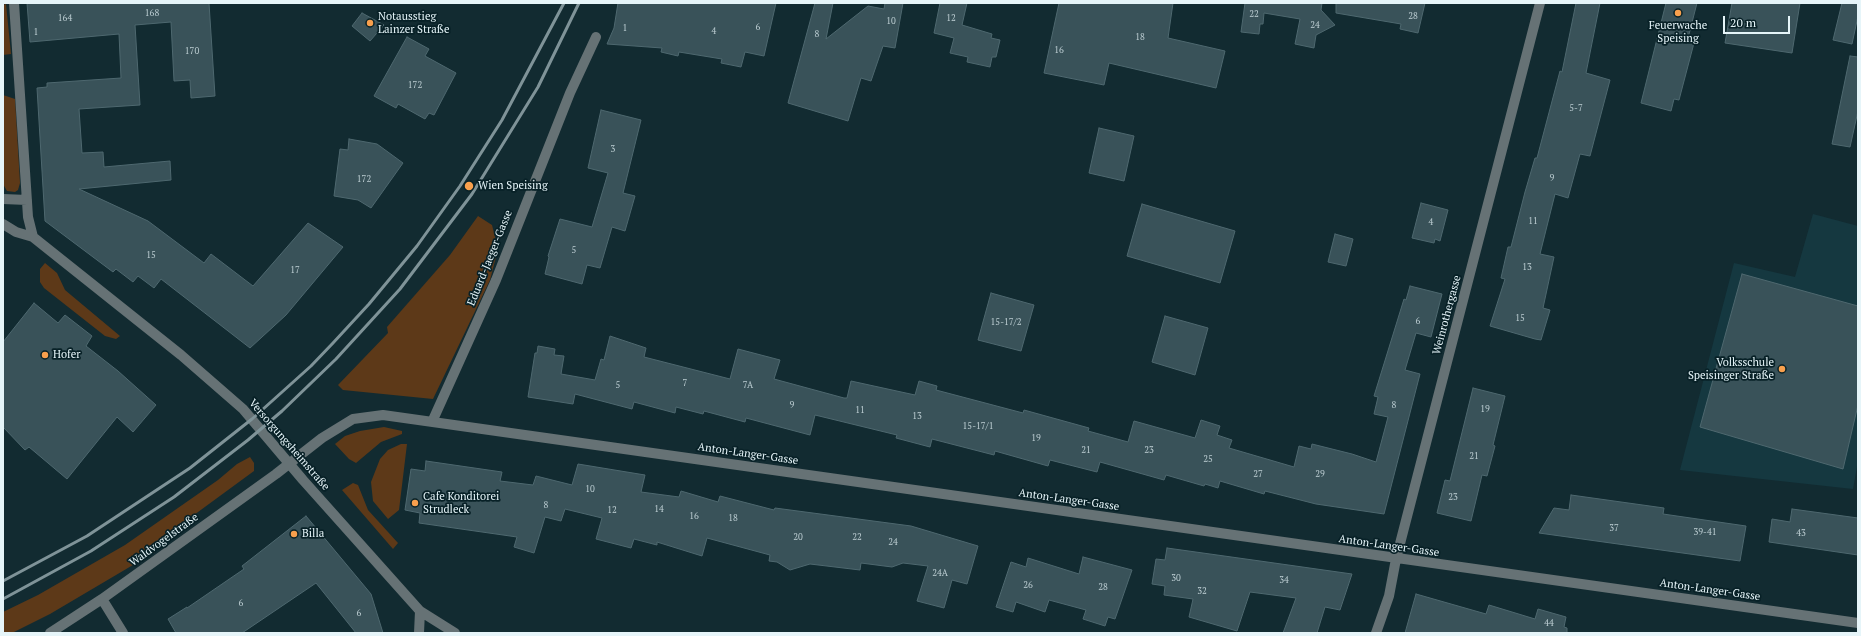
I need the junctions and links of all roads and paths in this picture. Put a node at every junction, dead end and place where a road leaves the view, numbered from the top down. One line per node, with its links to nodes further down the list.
1 (14, 3): 5 (street)
2 (1540, 3): 10 (street, Weinrothergasse)
3 (596, 37): 8 (street, Eduard-Jaeger-Gasse)
4 (3, 199): 5 (street)
5 (27, 200): 7 (street)
6 (3, 224): 7 (street, Versorgungsheimstraße)
7 (33, 237): 9 (street, Versorgungsheimstraße)
8 (432, 422): 9 (street, Anton-Langer-Gasse); 10 (street, Anton-Langer-Gasse)
9 (290, 464): 11 (street, Waldvogelstraße); 12 (street, Versorgungsheimstraße)
10 (1396, 559): 13 (street, Anton-Langer-Gasse); 18 (street, Weinrothergasse)
11 (102, 599): 14 (street, Waldvogelstraße); 15 (street)
12 (420, 611): 16 (street); 17 (street, Versorgungsheimstraße)
13 (1858, 623)
14 (50, 633)
15 (123, 633)
16 (419, 633)
17 (455, 633)
18 (1376, 633)

